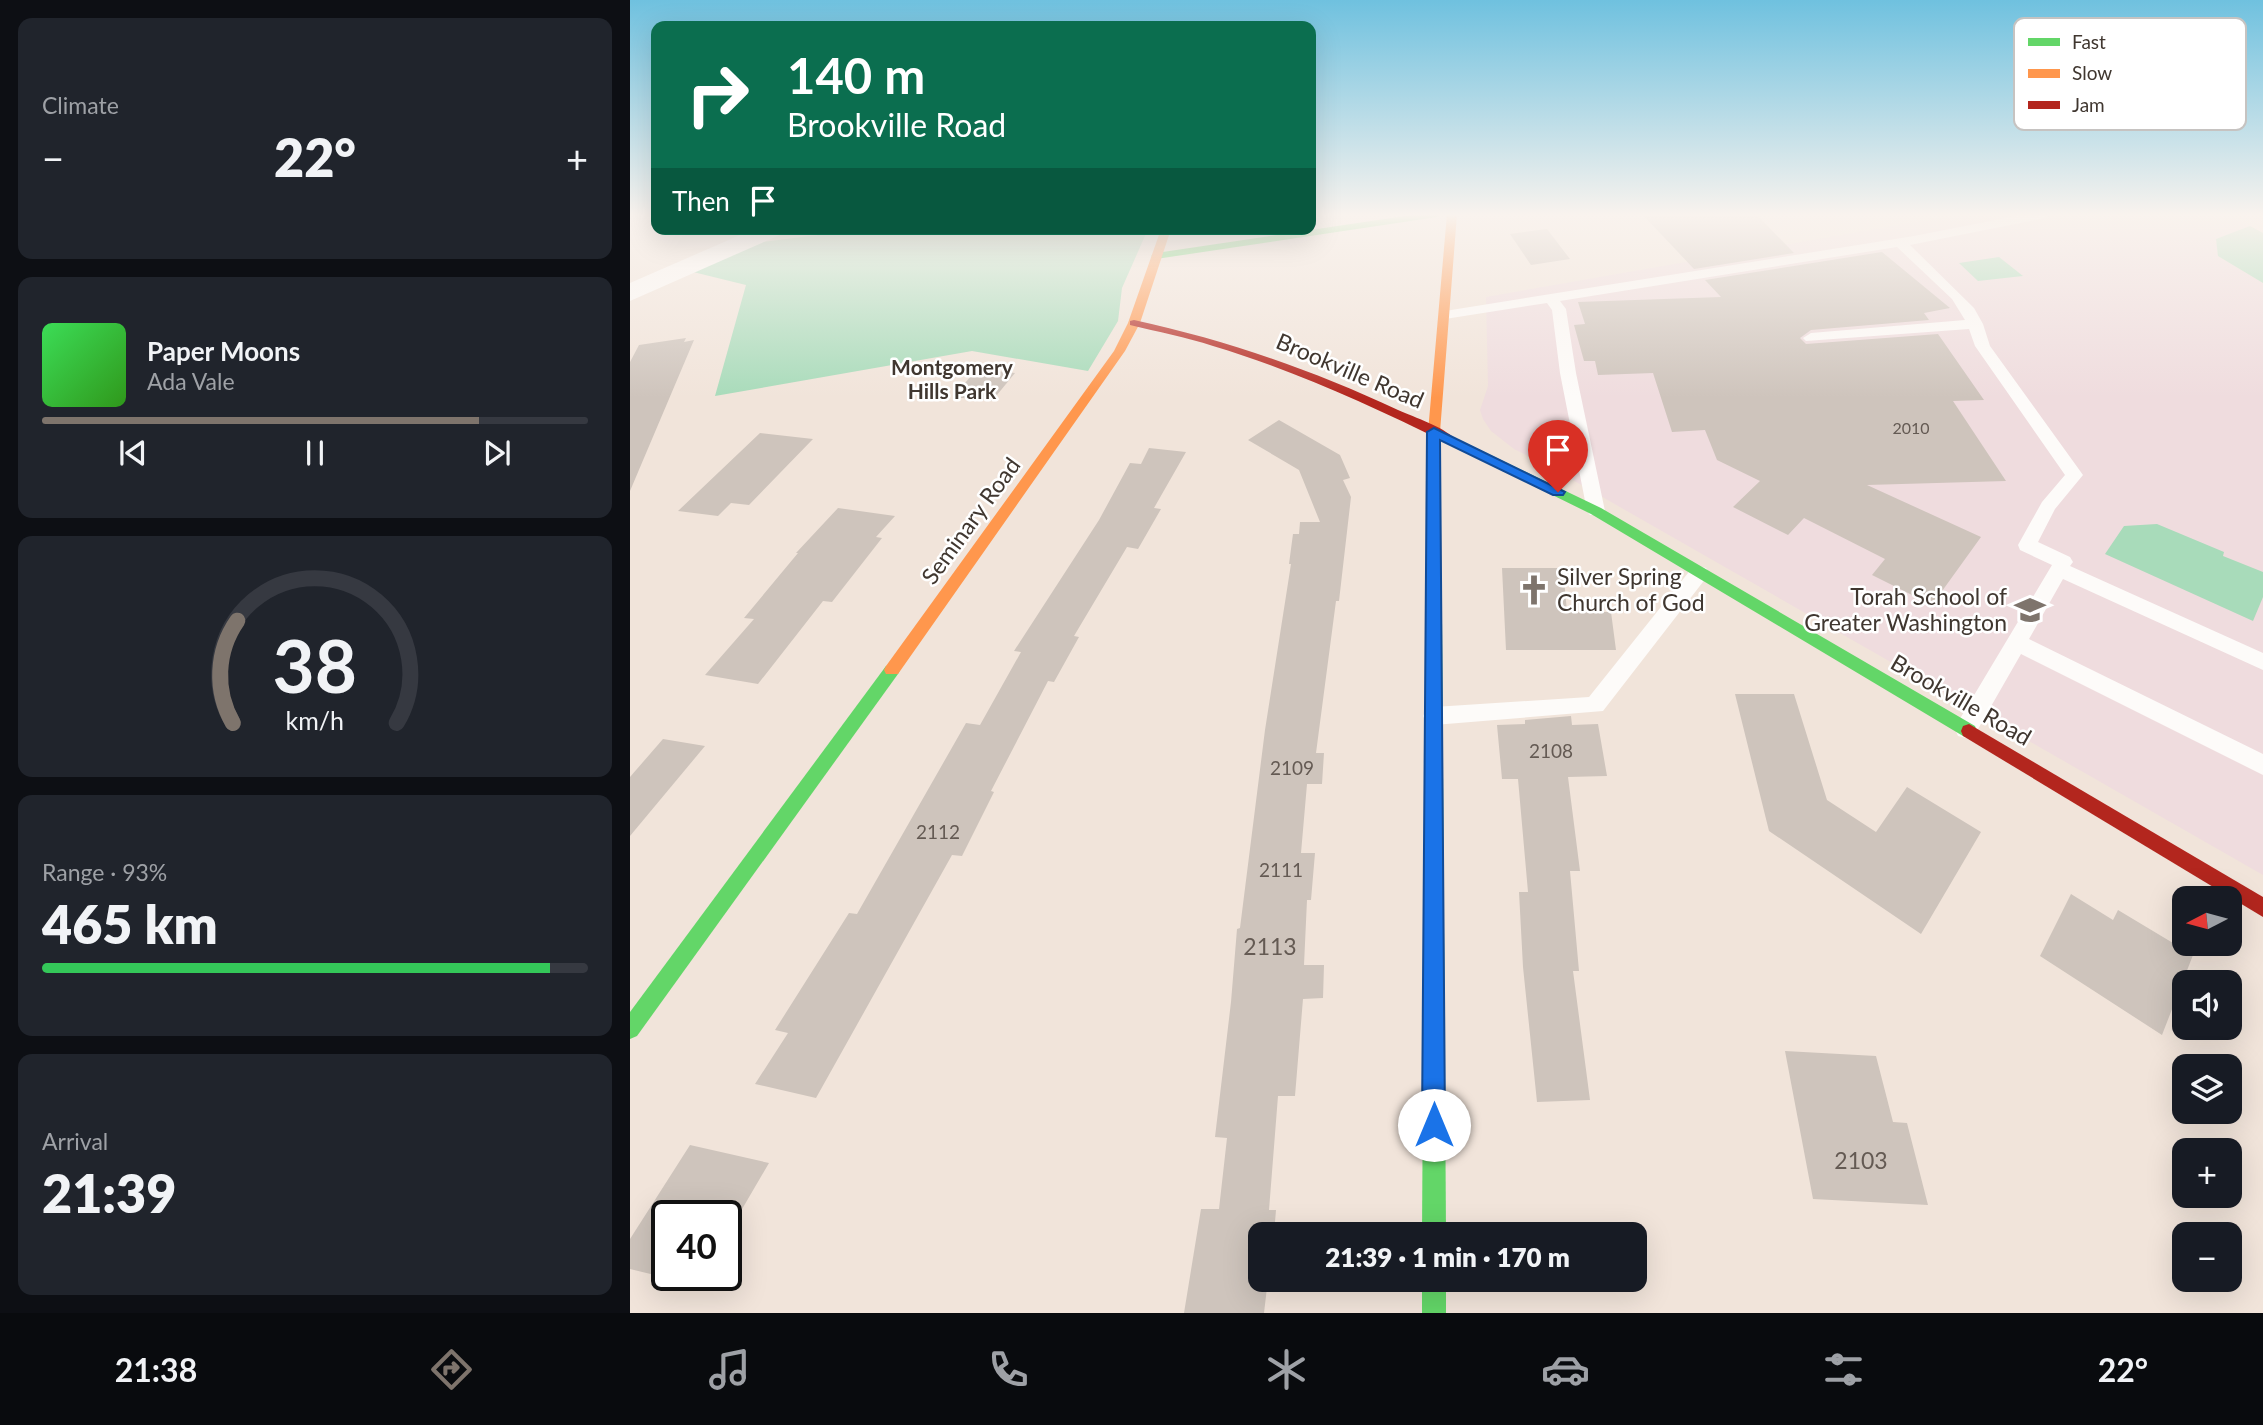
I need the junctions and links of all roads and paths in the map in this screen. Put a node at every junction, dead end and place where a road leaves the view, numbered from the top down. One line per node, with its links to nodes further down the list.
1 (659, 275): 6 (street)
2 (1150, 275): 9 (street, Seminary Road)
3 (1448, 275): 8 (street)
4 (1692, 275): 7 (lane)
5 (1935, 275): 10 (lane)
6 (637, 284)
7 (1550, 298): 8 (lane); 13 (lane)
8 (1445, 315): 12 (street)
9 (1135, 323): 12 (street, Brookville Road); 22 (street, Seminary Road)
10 (1976, 324): 11 (lane); 14 (lane)
11 (1811, 338)
12 (1434, 432): 13 (street, Brookville Road); 18 (street)
13 (1596, 511): 15 (street, Brookville Road)
14 (2059, 569): 16 (lane); 17 (lane)
15 (1699, 573): 18 (lane); 19 (street, Brookville Road)
16 (2016, 642): 19 (lane); 20 (lane)
17 (2263, 662)
18 (1434, 716): 23 (street)
19 (1966, 729): 21 (street, Brookville Road)
20 (2263, 765)
21 (2263, 908)
22 (630, 1029)
23 (1434, 1222)
24 (1434, 1292): 25 (street)
25 (1434, 1313)

